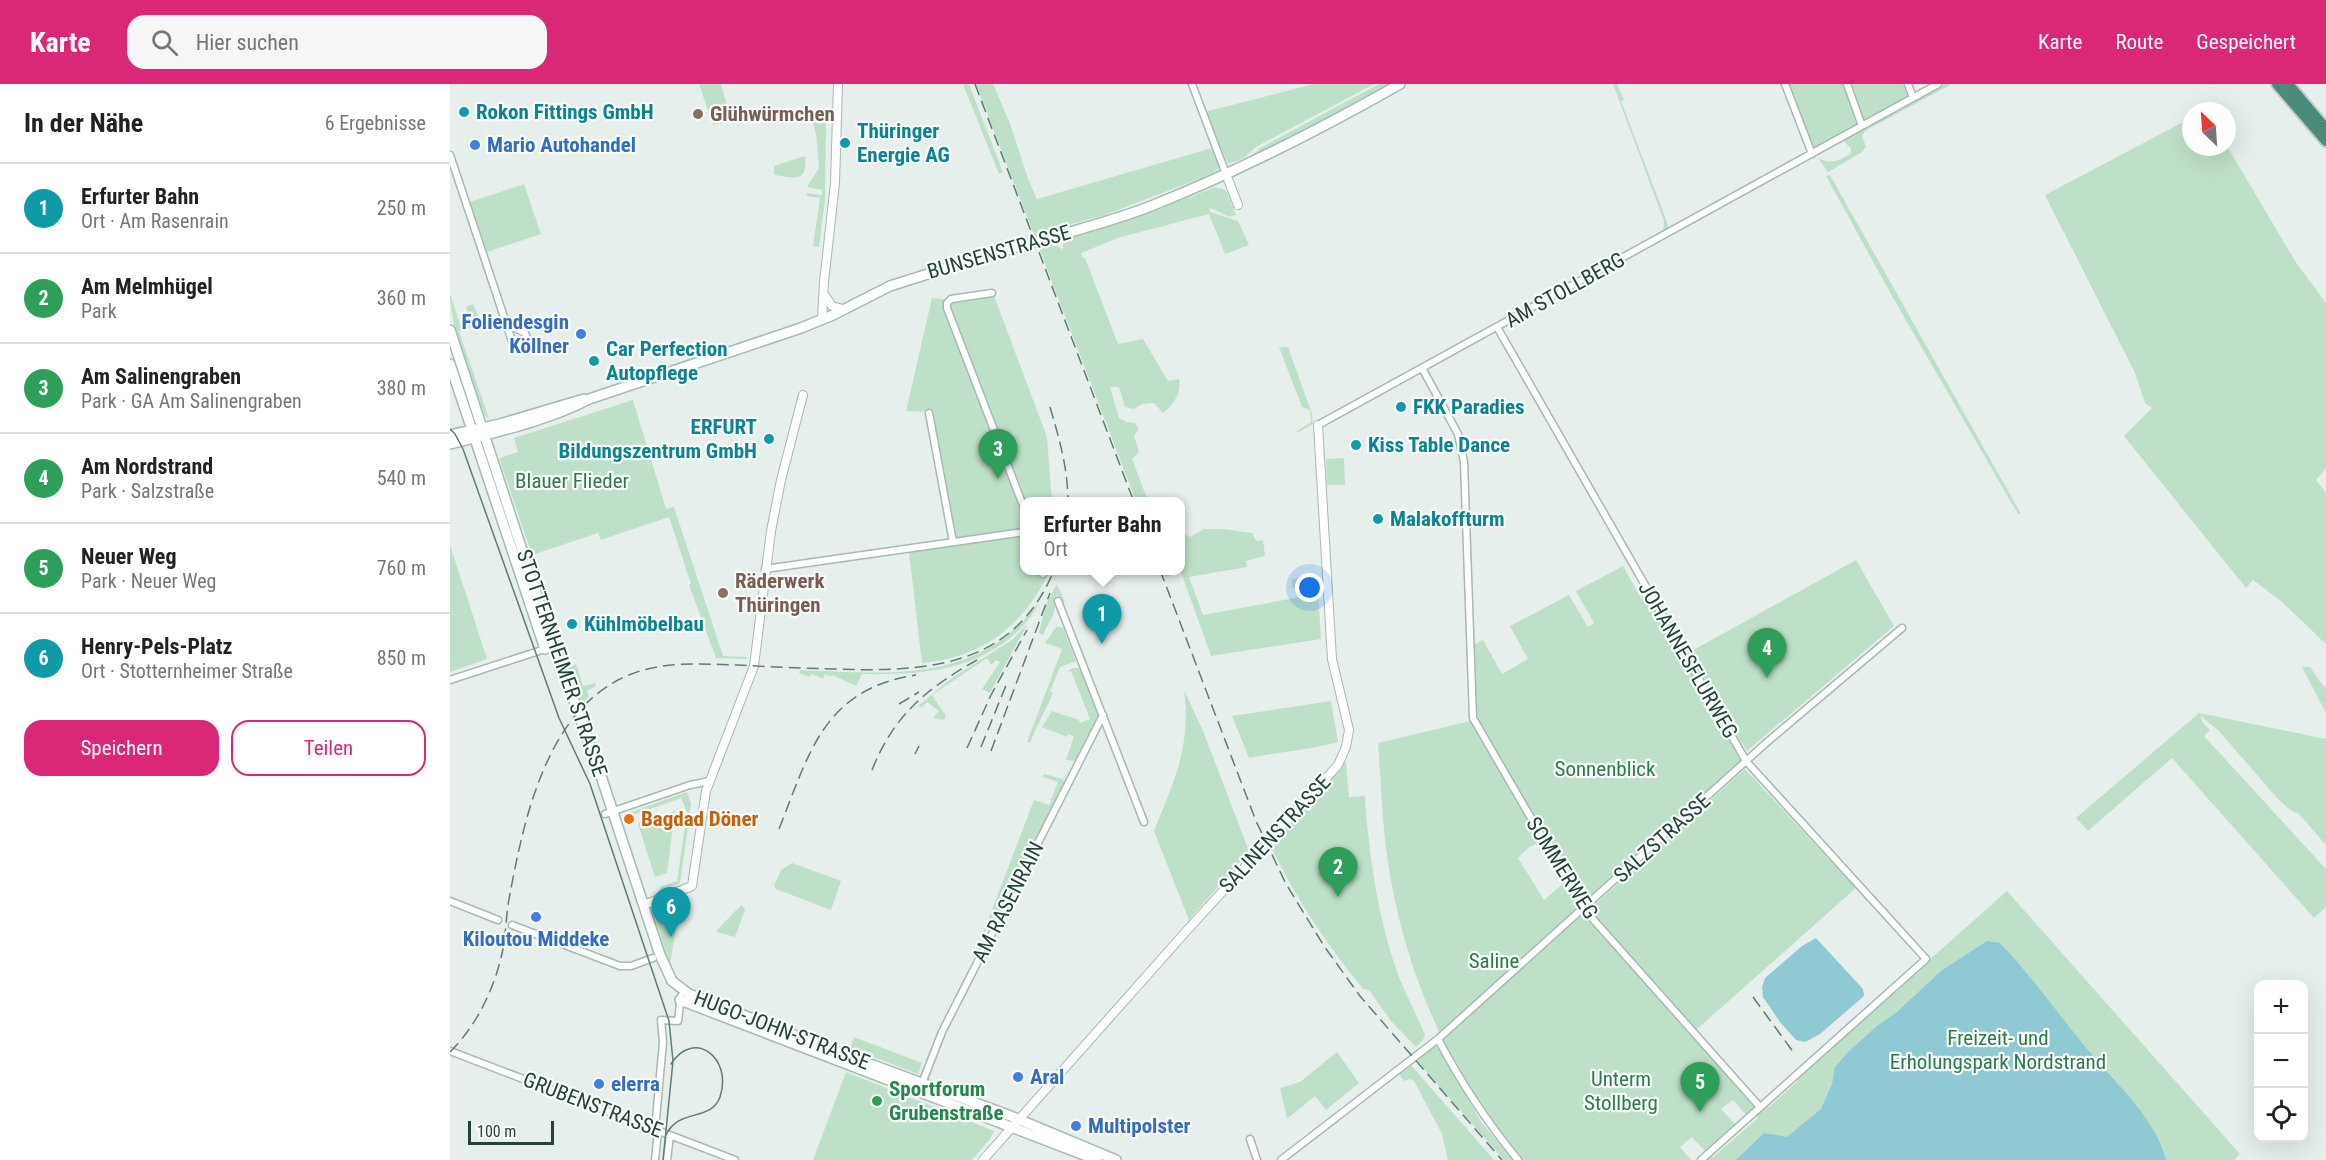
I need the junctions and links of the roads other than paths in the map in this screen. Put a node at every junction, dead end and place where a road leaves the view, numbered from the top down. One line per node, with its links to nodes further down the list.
1 (838, 84): 18 (street)
2 (1192, 84): 16 (street)
3 (1400, 84): 16 (main road, BUNSENSTRASSE)
4 (1785, 84): 14 (street)
5 (1847, 84): 11 (street)
6 (1908, 84): 10 (street)
7 (1938, 84): 10 (street, AM STOLLBERG)
8 (2277, 84): 13 (highway)
9 (2288, 84): 12 (highway)
10 (1913, 98): 11 (street, AM STOLLBERG)
11 (1862, 126): 14 (street, AM STOLLBERG)
12 (2326, 129)
13 (2326, 141)
14 (1812, 154): 23 (street, AM STOLLBERG)
15 (450, 155): 22 (street)
16 (1226, 174): 17 (street); 20 (main road, BUNSENSTRASSE, bridge)
17 (1238, 205)
18 (823, 293): 20 (street); 21 (street)
19 (992, 293): 33 (street)
20 (843, 309): 21 (main road, BUNSENSTRASSE)
21 (822, 320): 30 (main road, BUNSENSTRASSE)
22 (507, 324)
23 (1497, 327): 26 (street, AM STOLLBERG); 43 (street, JOHANNESFLURWEG)
24 (450, 330): 30 (main road, STOTTERNHEIMER STRASSE)
25 (450, 364): 30 (main road, STOTTERNHEIMER STRASSE)
26 (1422, 368): 29 (street, AM STOLLBERG); 49 (street, SOMMERWEG)
27 (803, 395): 36 (street)
28 (929, 413): 35 (street)
29 (1318, 425): 58 (street, SALINENSTRASSE)
30 (479, 432): 31 (main road); 32 (main road); 39 (main road, STOTTERNHEIMER STRASSE); 40 (main road, STOTTERNHEIMER STRASSE)
31 (450, 435)
32 (450, 444)
33 (1020, 498)
34 (1020, 533): 35 (street)
35 (953, 542): 36 (street)
36 (765, 569): 44 (street)
37 (1058, 601): 42 (street)
38 (1902, 628): 43 (street, SALZSTRASSE)
39 (554, 644): 40 (street); 45 (main road, STOTTERNHEIMER STRASSE)
40 (545, 649): 41 (street)
41 (450, 680)
42 (1103, 715): 46 (street); 56 (street, AM RASENRAIN)
43 (1746, 761): 49 (street, SALZSTRASSE); 57 (street, JOHANNESFLURWEG)
44 (710, 781): 45 (street); 48 (street)
45 (609, 812): 48 (main road, STOTTERNHEIMER STRASSE)
46 (1144, 822)
47 (450, 901): 50 (street)
48 (644, 904): 53 (main road, STOTTERNHEIMER STRASSE)
49 (1583, 908): 54 (street, SALZSTRASSE); 57 (street, SOMMERWEG)
50 (498, 920)
51 (512, 925): 52 (street)
52 (652, 958)
53 (681, 996): 56 (main road, HUGO-JOHN-STRASSE); 60 (street)
54 (1437, 1039): 70 (street, SALZSTRASSE); 71 (street)
55 (450, 1051): 60 (street, GRUBENSTRASSE)
56 (920, 1088): 58 (main road, HUGO-JOHN-STRASSE); 59 (main road, HUGO-JOHN-STRASSE)
57 (1760, 1107): 72 (street)
58 (1018, 1119): 59 (street, SALINENSTRASSE); 68 (main road, HUGO-JOHN-STRASSE)
59 (1011, 1128): 66 (street, SALINENSTRASSE); 67 (main road, HUGO-JOHN-STRASSE)
60 (657, 1130): 61 (street, GRUBENSTRASSE); 63 (street)
61 (670, 1135): 64 (street); 65 (street, GRUBENSTRASSE)
62 (1250, 1139): 69 (street)
63 (655, 1160)
64 (667, 1160)
65 (735, 1160)
66 (983, 1160)
67 (1096, 1160)
68 (1116, 1160)
69 (1257, 1160)
70 (1281, 1160)
71 (1518, 1160)
72 (1701, 1160)

